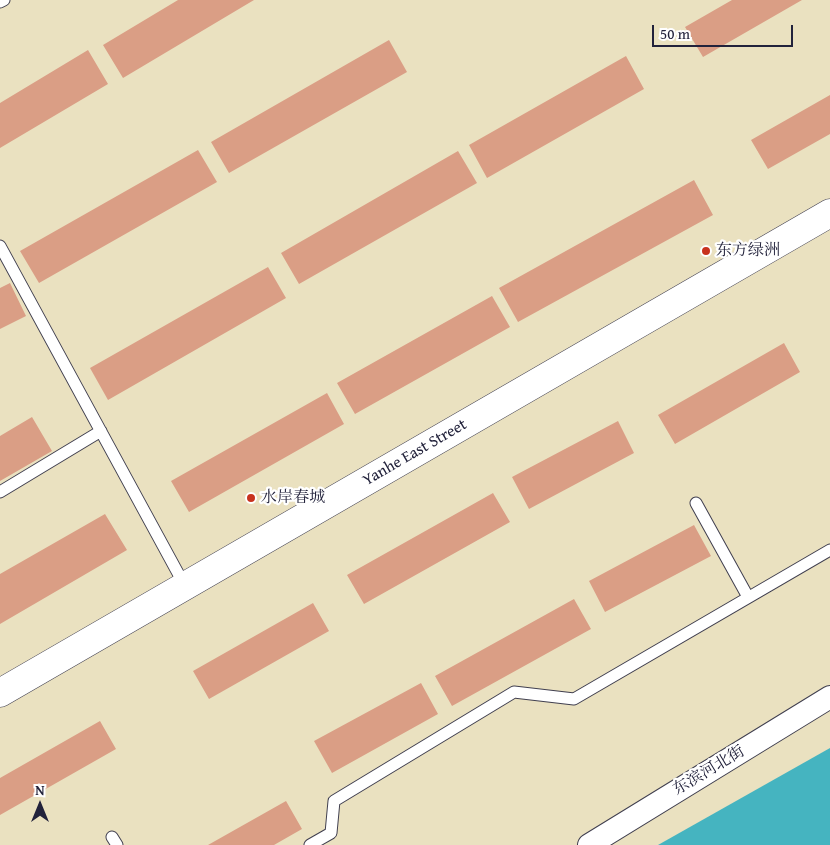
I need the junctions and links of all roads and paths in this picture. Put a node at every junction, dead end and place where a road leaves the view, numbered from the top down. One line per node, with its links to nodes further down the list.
1 (4, 0): 2 (lane)
2 (0, 2)
3 (830, 213): 9 (street, Yanhe East Street)
4 (0, 246): 5 (lane)
5 (102, 432): 6 (lane); 9 (lane)
6 (0, 492)
7 (696, 503): 10 (lane)
8 (830, 550): 10 (lane)
9 (185, 586): 11 (street, Yanhe East Street)
10 (748, 597): 13 (lane)
11 (0, 693)
12 (830, 697): 14 (street, 东滨河北街)
13 (310, 845)
14 (589, 845)

